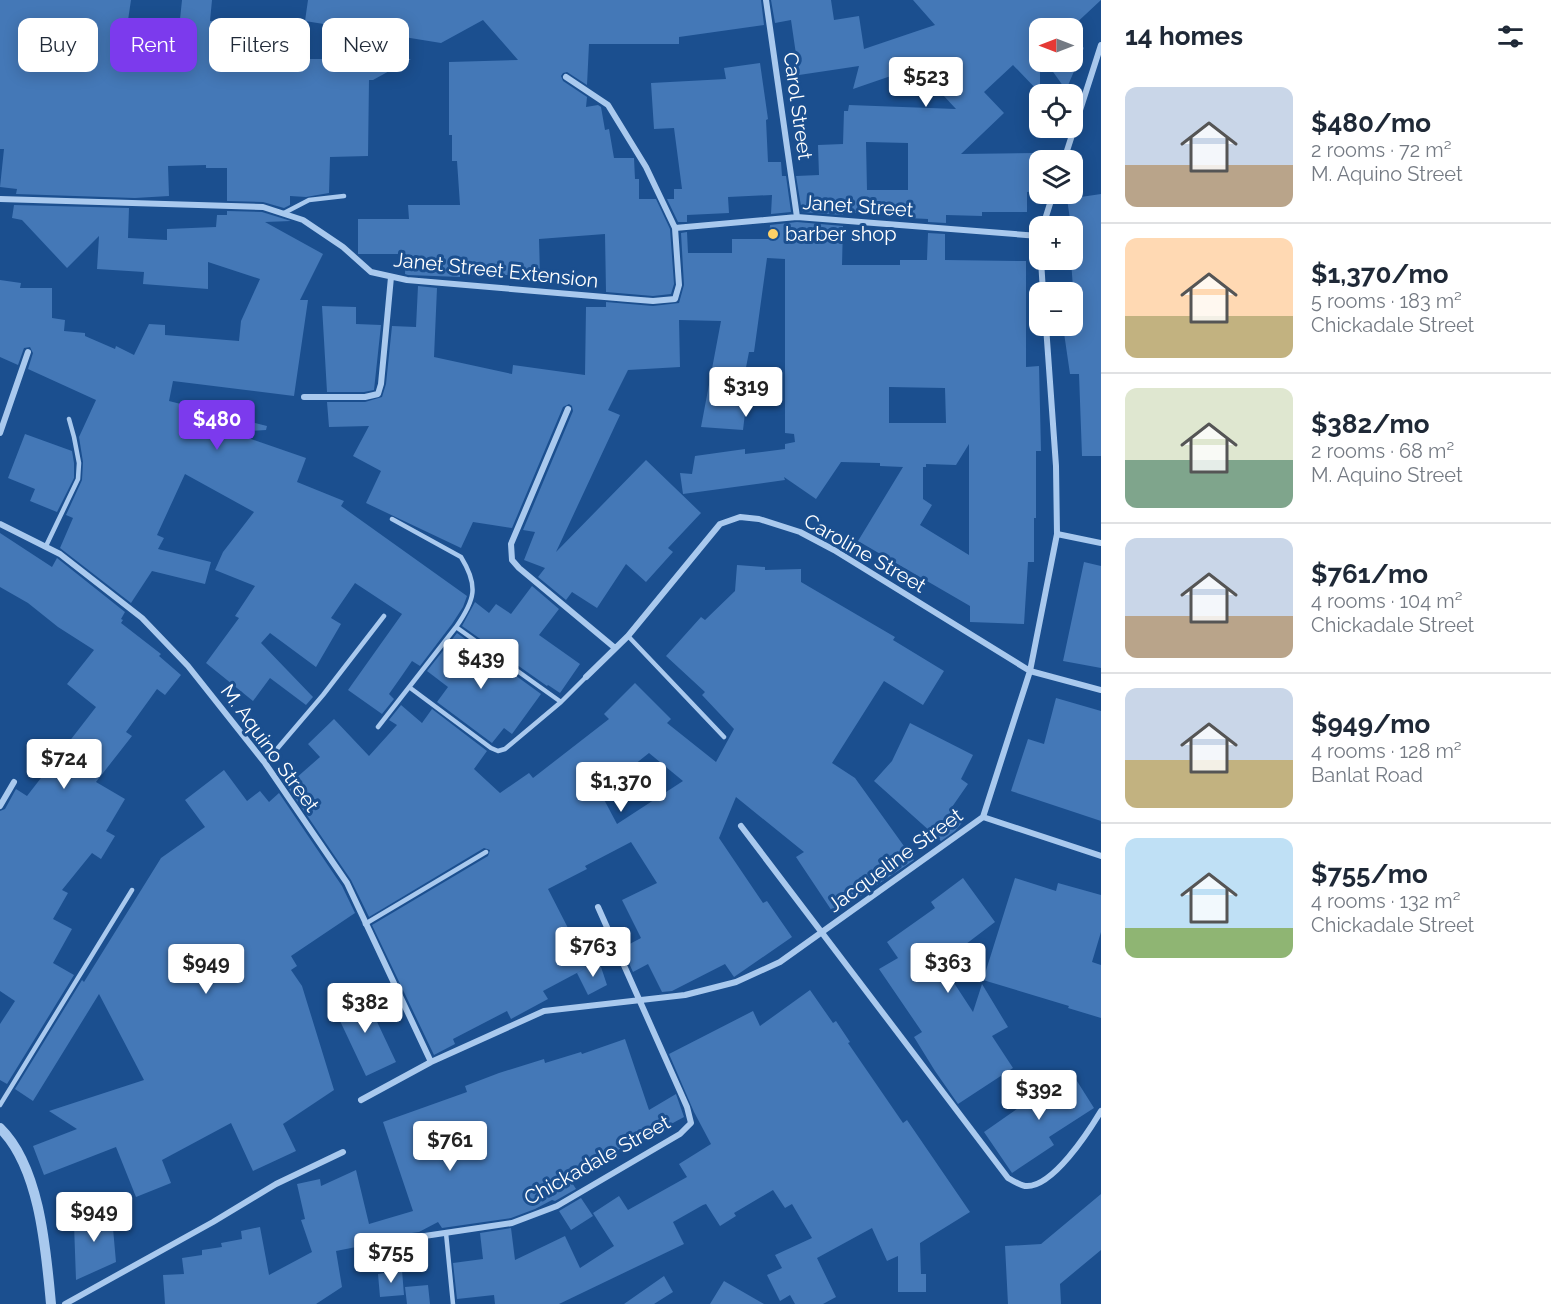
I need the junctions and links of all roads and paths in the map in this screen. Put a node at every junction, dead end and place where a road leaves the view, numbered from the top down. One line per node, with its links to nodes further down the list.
1 (766, 0): 8 (street, Carol Street)
2 (1101, 45): 4 (street)
3 (566, 77): 9 (street, Janet Street Extension)
4 (1067, 150)
5 (344, 196): 7 (lane)
6 (0, 199): 7 (street, Janet Street Extension)
7 (284, 213): 11 (street, Janet Street Extension)
8 (797, 217): 9 (street, Janet Street); 10 (street, Janet Street)
9 (675, 228): 11 (street, Janet Street Extension)
10 (1029, 236)
11 (391, 276): 14 (street)
12 (1047, 336): 20 (street, Jacqueline Street)
13 (28, 352): 17 (street)
14 (304, 397)
15 (568, 409): 26 (street)
16 (69, 419): 22 (lane)
17 (0, 433)
18 (392, 519): 24 (lane)
19 (0, 524): 22 (street, M. Aquino Street)
20 (1057, 534): 21 (street); 27 (street, Jacqueline Street)
21 (1101, 543)
22 (46, 546): 34 (street, M. Aquino Street)
23 (384, 616): 34 (lane)
24 (456, 627): 29 (lane); 31 (lane)
25 (628, 636): 26 (street, Caroline Street); 27 (street, Caroline Street); 33 (lane)
26 (615, 648): 28 (street, Caroline Street)
27 (1030, 671): 30 (street, Caroline Street); 37 (street, Jacqueline Street)
28 (586, 677): 31 (lane)
29 (409, 687): 31 (lane); 32 (lane)
30 (1101, 690)
31 (561, 702)
32 (378, 728)
33 (724, 737)
34 (265, 763): 43 (street, M. Aquino Street)
35 (14, 782): 36 (street)
36 (0, 806)
37 (983, 817): 40 (street); 44 (street, Jacqueline Street)
38 (741, 826): 44 (street)
39 (486, 852): 43 (lane)
40 (1101, 856)
41 (132, 890): 48 (lane)
42 (598, 908): 45 (street, Chickadale Street)
43 (365, 924): 46 (street, M. Aquino Street)
44 (822, 933): 45 (street, Jacqueline Street); 49 (street)
45 (640, 1001): 46 (street, Jacqueline Street); 52 (street, Chickadale Street)
46 (431, 1062): 47 (street, Jacqueline Street)
47 (361, 1100)
48 (0, 1105)
49 (1101, 1111)
50 (0, 1128): 54 (street)
51 (343, 1152): 55 (street)
52 (446, 1233): 53 (street, Chickadale Street); 56 (lane)
53 (391, 1241)
54 (51, 1304)
55 (65, 1304)
56 (453, 1304)

